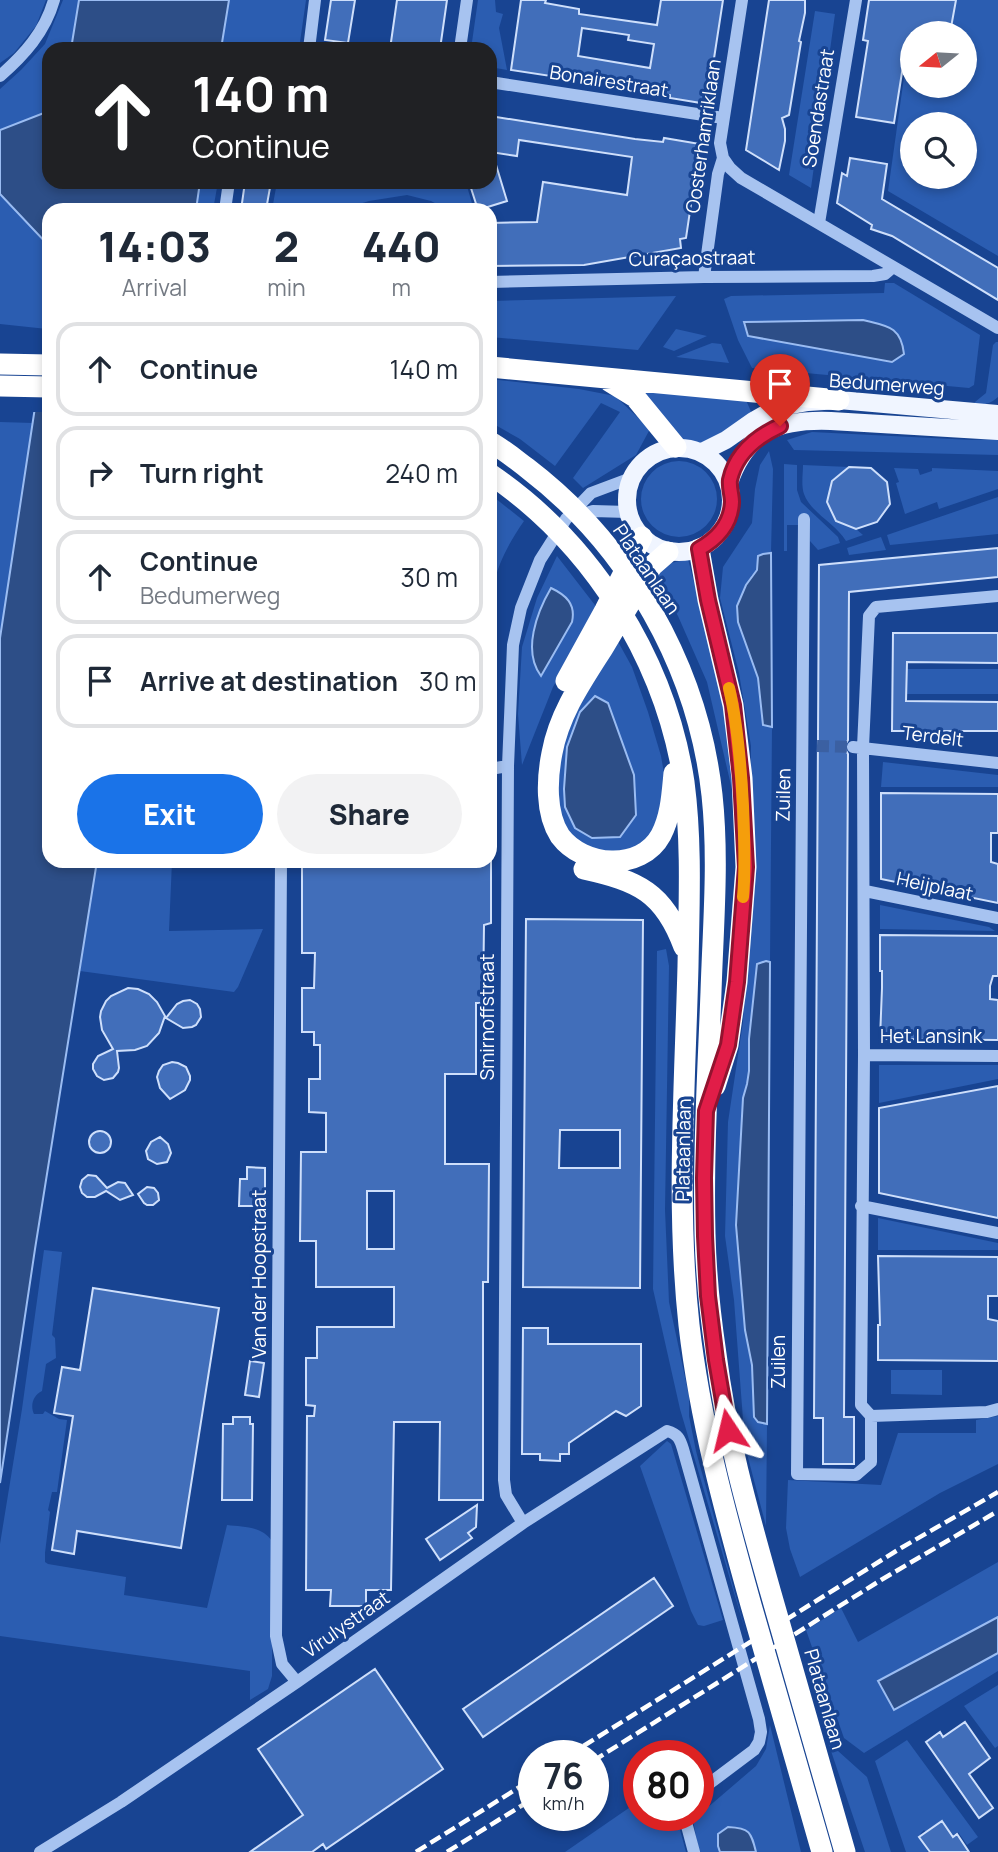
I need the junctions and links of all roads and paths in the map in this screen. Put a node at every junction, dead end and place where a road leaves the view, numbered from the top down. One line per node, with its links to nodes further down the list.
1 (54, 0): 8 (street)
2 (316, 0): 6 (street)
3 (467, 0): 7 (street)
4 (742, 0): 10 (street, Oosterhamriklaan)
5 (856, 0): 12 (street, Soendastraat)
6 (310, 42)
7 (461, 42)
8 (0, 76)
9 (497, 83): 10 (street, Bonairestraat)
10 (723, 118): 11 (street, Oosterhamriklaan)
11 (723, 158): 12 (street); 14 (street, Oosterhamriklaan)
12 (819, 223): 13 (street)
13 (892, 268): 14 (street, Curaçaostraat); 16 (street)
14 (704, 277): 15 (street, Curaçaostraat)
15 (497, 282)
16 (998, 328)
17 (0, 364): 18 (highway)
18 (42, 365)
19 (497, 368): 20 (highway)
20 (602, 377): 23 (highway); 27 (highway)
21 (0, 386): 22 (highway)
22 (42, 387)
23 (839, 400): 24 (main road, Bedumerweg); 28 (main road, Bedumerweg)
24 (998, 414)
25 (998, 431): 31 (main road, Bedumerweg)
26 (497, 447): 50 (highway, Plataanlaan)
27 (676, 447): 28 (main road); 29 (main road)
28 (702, 452): 31 (main road)
29 (631, 478): 32 (main road); 33 (street, Smirnoffstraat)
30 (497, 479): 40 (highway, Plataanlaan)
31 (729, 483): 36 (main road)
32 (628, 512): 33 (street); 35 (main road)
33 (566, 519): 42 (street, Smirnoffstraat)
34 (804, 519): 54 (street, Zuilen)
35 (642, 537): 37 (main road); 47 (highway)
36 (699, 549): 37 (main road); 50 (highway)
37 (668, 552): 40 (highway)
38 (998, 596): 39 (street, Zuilen)
39 (858, 747): 41 (street, Terdelt); 45 (street, Zuilen)
40 (677, 750): 47 (highway, Plataanlaan)
41 (998, 763)
42 (508, 766): 43 (street); 55 (street, Smirnoffstraat)
43 (497, 768)
44 (281, 868): 56 (street, Van der Hoopstraat)
45 (864, 891): 46 (street, Heijplaat); 48 (street, Zuilen)
46 (998, 918)
47 (688, 958): 61 (highway, Plataanlaan)
48 (864, 1055): 49 (street, Het Lansink); 51 (street, Zuilen)
49 (998, 1056)
50 (706, 1111): 62 (highway, Plataanlaan)
51 (861, 1206): 52 (street); 54 (street, Zuilen)
52 (998, 1233)
53 (998, 1409): 54 (street)
54 (871, 1416)
55 (523, 1523): 56 (street, Virulystraat); 57 (street, Virulystraat)
56 (297, 1682): 59 (street, Virulystraat)
57 (714, 1780)
58 (688, 1831): 60 (street)
59 (40, 1852)
60 (694, 1852)
61 (822, 1852)
62 (845, 1852)

